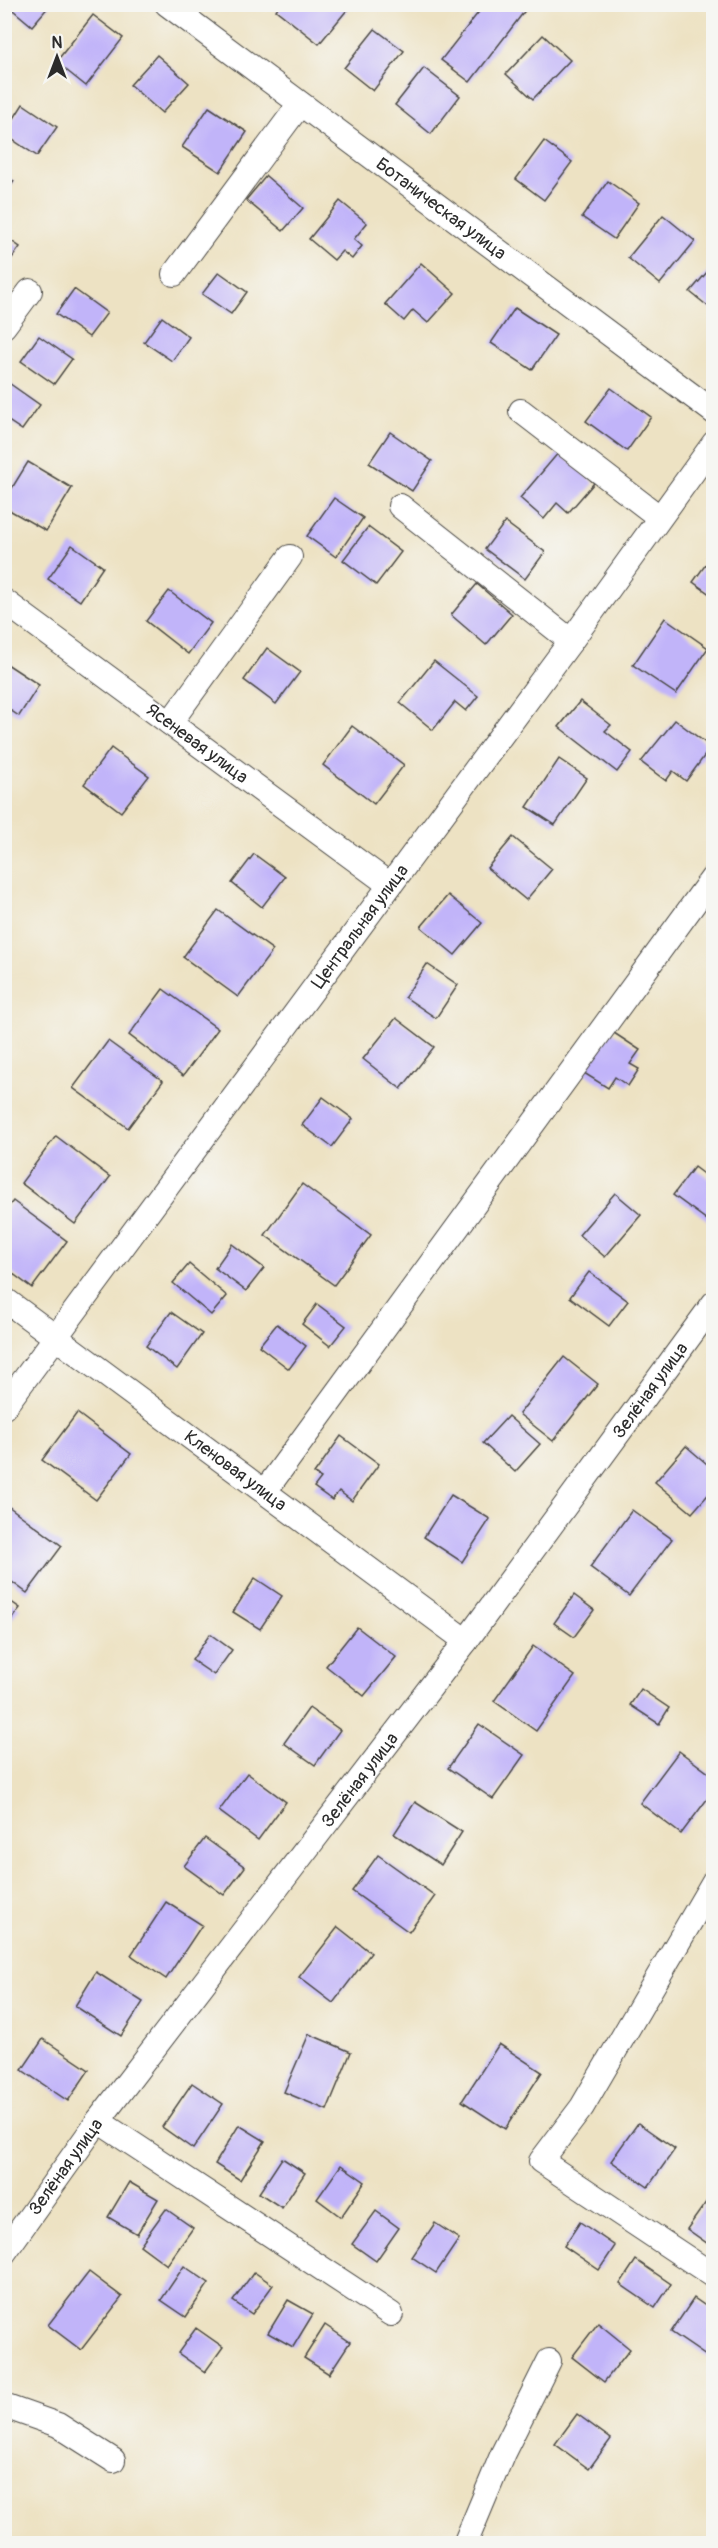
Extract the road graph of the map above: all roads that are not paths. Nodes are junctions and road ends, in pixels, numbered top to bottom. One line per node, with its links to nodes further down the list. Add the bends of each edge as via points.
1 (167, 4): 2 (street, Ботаническая улица)
2 (300, 104): 3 (street); 7 (street, Ботаническая улица)
3 (174, 274)
4 (30, 291): 5 (street)
5 (4, 326)
6 (521, 411): 10 (street)
7 (714, 412)
8 (714, 443): 10 (street, Центральная улица)
9 (400, 506): 13 (street)
10 (659, 517): 13 (street, Центральная улица)
11 (290, 556): 14 (street)
12 (4, 601): 14 (street, Ясеневая улица)
13 (571, 641): 16 (street, Центральная улица)
14 (170, 723): 16 (street, Ясеневая улица)
15 (714, 876): 21 (street)
16 (390, 885): 19 (street, Центральная улица)
17 (4, 1299): 19 (street, Кленовая улица)
18 (714, 1303): 22 (street, Зелёная улица)
19 (57, 1336): 20 (street, Центральная улица); 21 (street, Кленовая улица)
20 (4, 1407)
21 (265, 1491): 22 (street, Кленовая улица)
22 (466, 1641): 24 (street, Зелёная улица)
23 (714, 1881): 26 (street, via 582,2107 541,2161)
24 (98, 2121): 25 (street, Зелёная улица); 27 (street)
25 (4, 2253)
26 (714, 2276)
27 (391, 2314)
28 (549, 2361): 31 (street, via 503,2453)
29 (4, 2406): 30 (street, via 58,2425)
30 (113, 2460)
31 (465, 2544)

